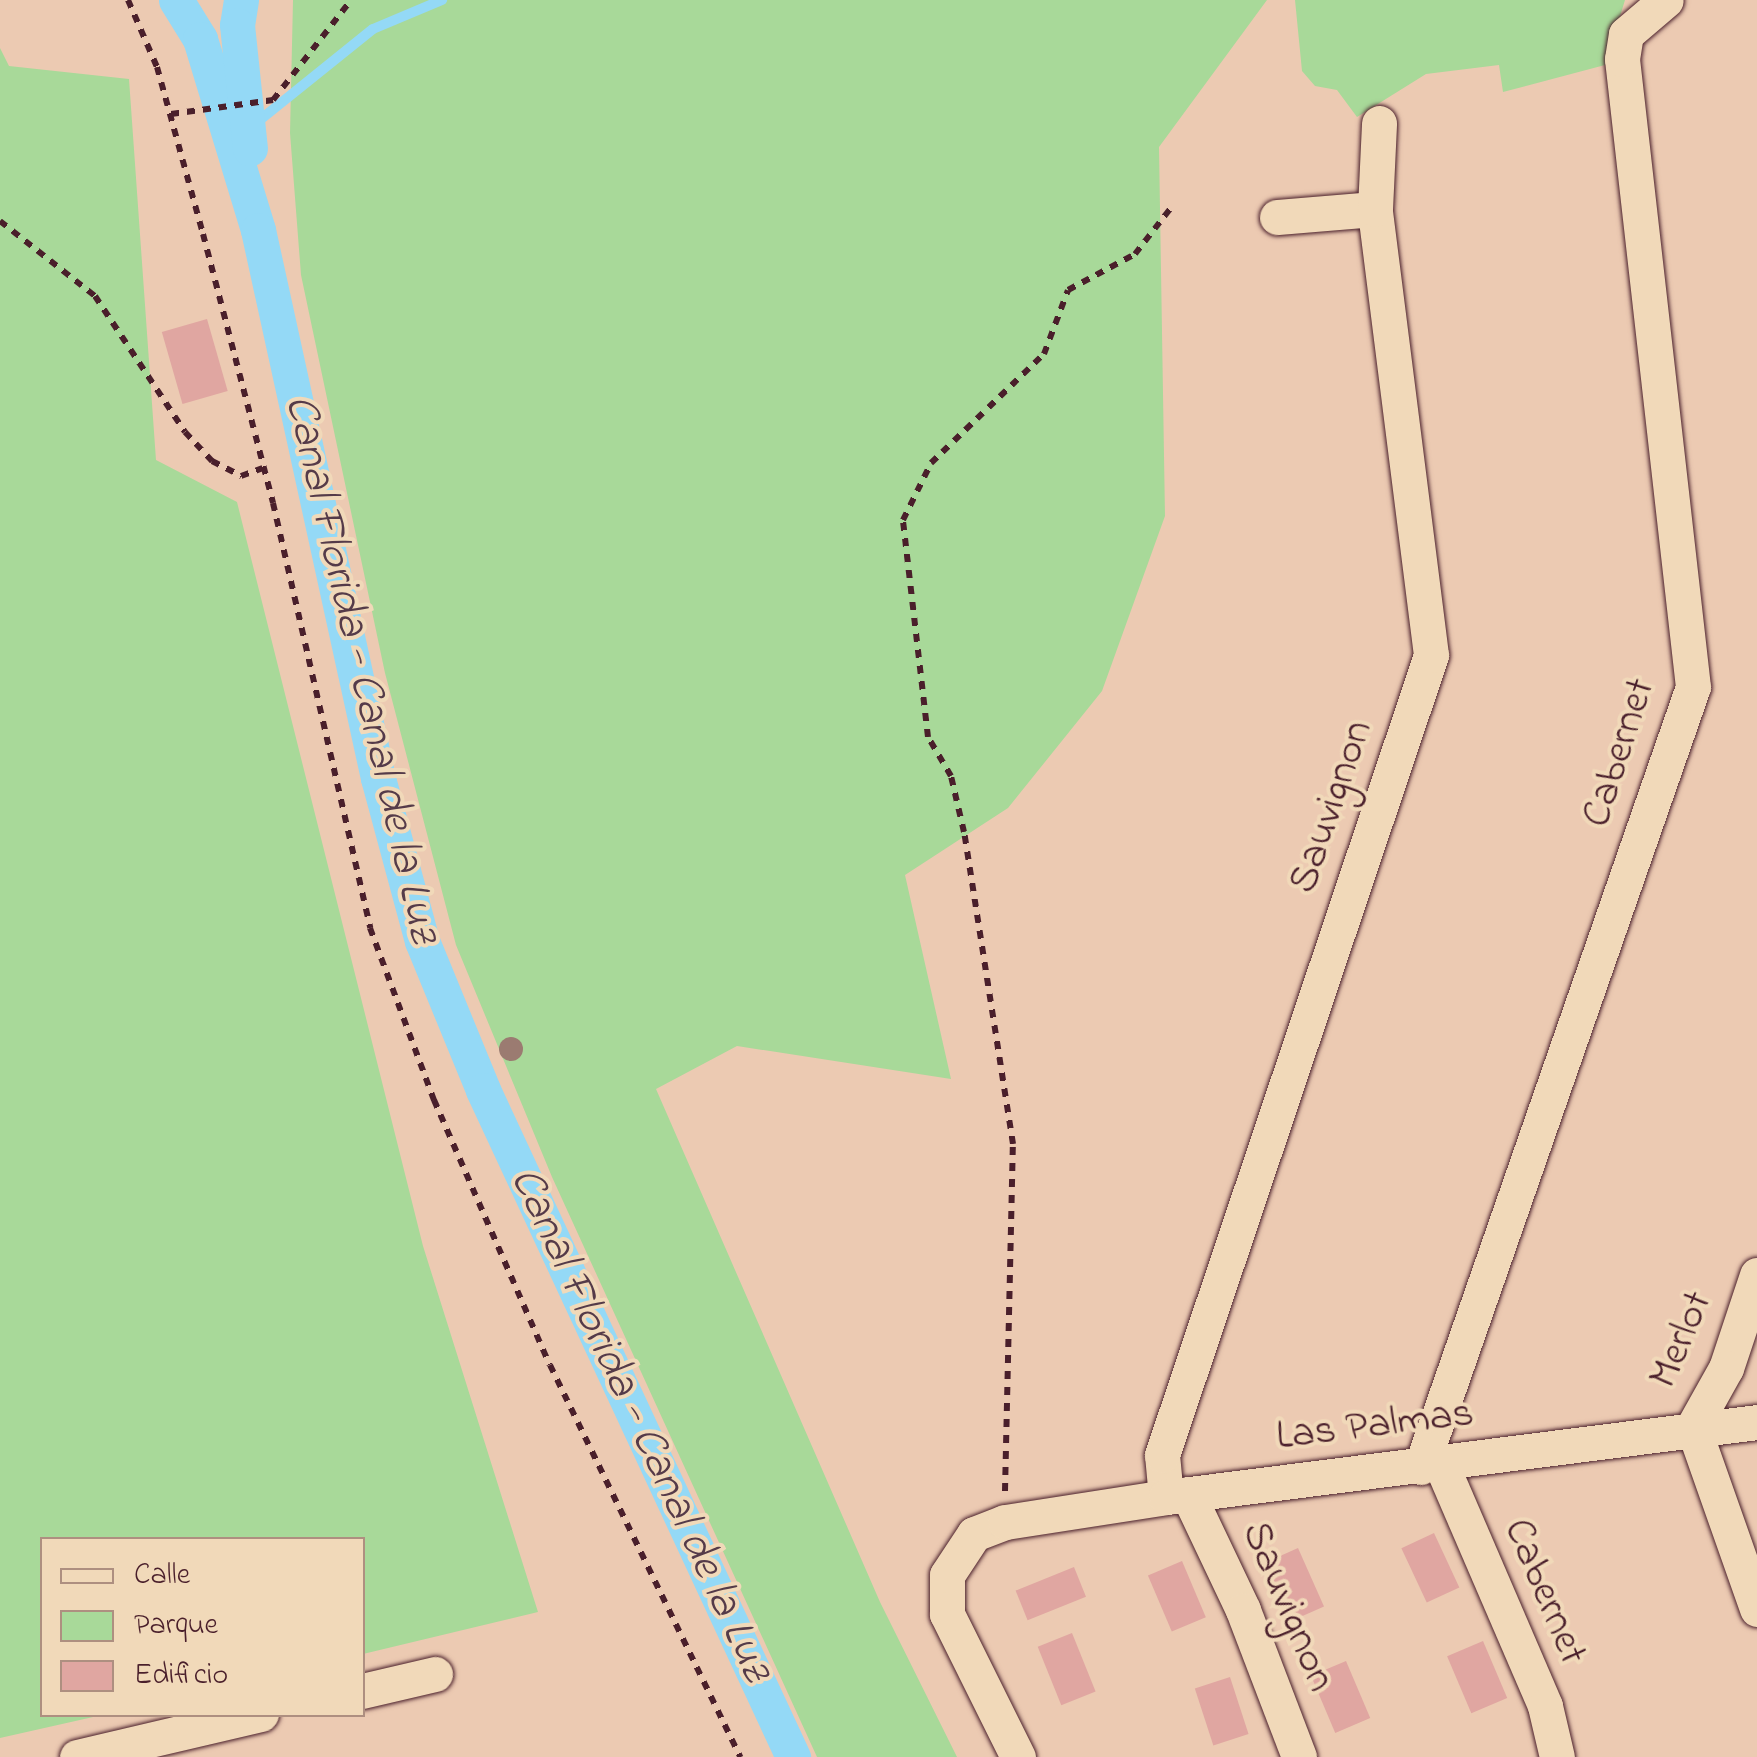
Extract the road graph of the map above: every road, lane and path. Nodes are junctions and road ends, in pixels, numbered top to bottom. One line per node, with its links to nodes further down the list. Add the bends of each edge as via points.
1 (128, 0): 4 (path)
2 (350, 0): 4 (path, via 273,100)
3 (1666, 0): 14 (street, Cabernet, via 1626,34 1622,60 1694,686)
4 (171, 114): 10 (path)
5 (1379, 123): 7 (street, Sauvignon)
6 (1170, 209): 16 (path, via 1135,254 1068,290 1044,354 931,463 903,520 928,737 951,776 964,832 1013,1144)
7 (1375, 209): 8 (street); 15 (street, Sauvignon, via 1431,654 1162,1455)
8 (1277, 217)
9 (0, 221): 10 (path, via 95,296 185,432 212,461 241,476)
10 (263, 468): 22 (path, via 370,928 434,1100 550,1366)
11 (1757, 1275): 13 (street, Merlot, via 1726,1368)
12 (1757, 1422): 13 (street, Las Palmas)
13 (1694, 1427): 14 (street, Las Palmas); 17 (street, Merlot)
14 (1431, 1466): 15 (street, Las Palmas); 25 (street, Cabernet, via 1545,1706)
15 (1177, 1496): 16 (street, Las Palmas); 24 (street, Sauvignon, via 1249,1626)
16 (1004, 1522): 23 (street, via 974,1534 958,1551 946,1614)
17 (1757, 1609)
18 (435, 1674): 19 (street)
19 (365, 1690)
20 (247, 1717): 21 (street)
21 (76, 1757)
22 (740, 1757)
23 (1018, 1757)
24 (1299, 1757)
25 (1557, 1757)

